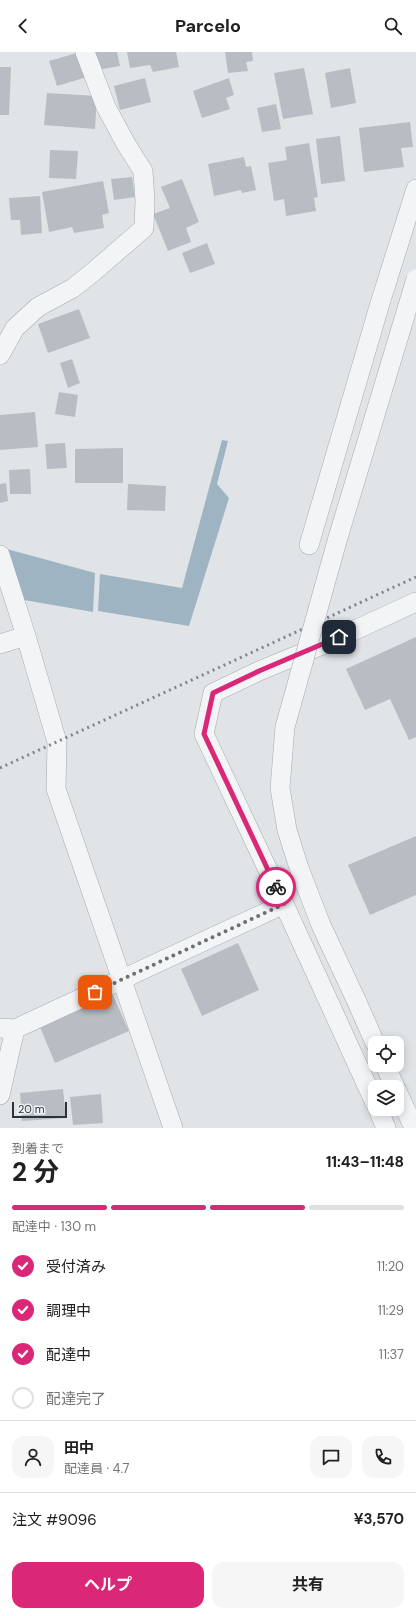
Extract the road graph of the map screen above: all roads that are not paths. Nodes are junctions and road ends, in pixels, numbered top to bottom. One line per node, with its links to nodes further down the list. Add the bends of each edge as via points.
1 (85, 52): 4 (street, via 106,107 143,171 144,228 73,288)
2 (416, 189): 6 (street)
3 (416, 279): 14 (street, bridge, via 337,541 285,727 280,788 287,830 299,868 321,925)
4 (7, 326): 5 (street)
5 (0, 354)
6 (310, 545)
7 (0, 555): 9 (street)
8 (416, 602): 11 (street, via 213,693 204,734)
9 (26, 636): 10 (street); 12 (street, via 57,742 56,789)
10 (0, 644)
11 (284, 904): 12 (street); 15 (street)
12 (122, 980): 13 (street); 19 (street)
13 (8, 1029): 16 (street)
14 (372, 1036)
15 (368, 1088)
16 (0, 1094)
17 (404, 1106): 21 (street)
18 (381, 1116): 20 (street)
19 (173, 1128)
20 (386, 1128)
21 (414, 1128)

